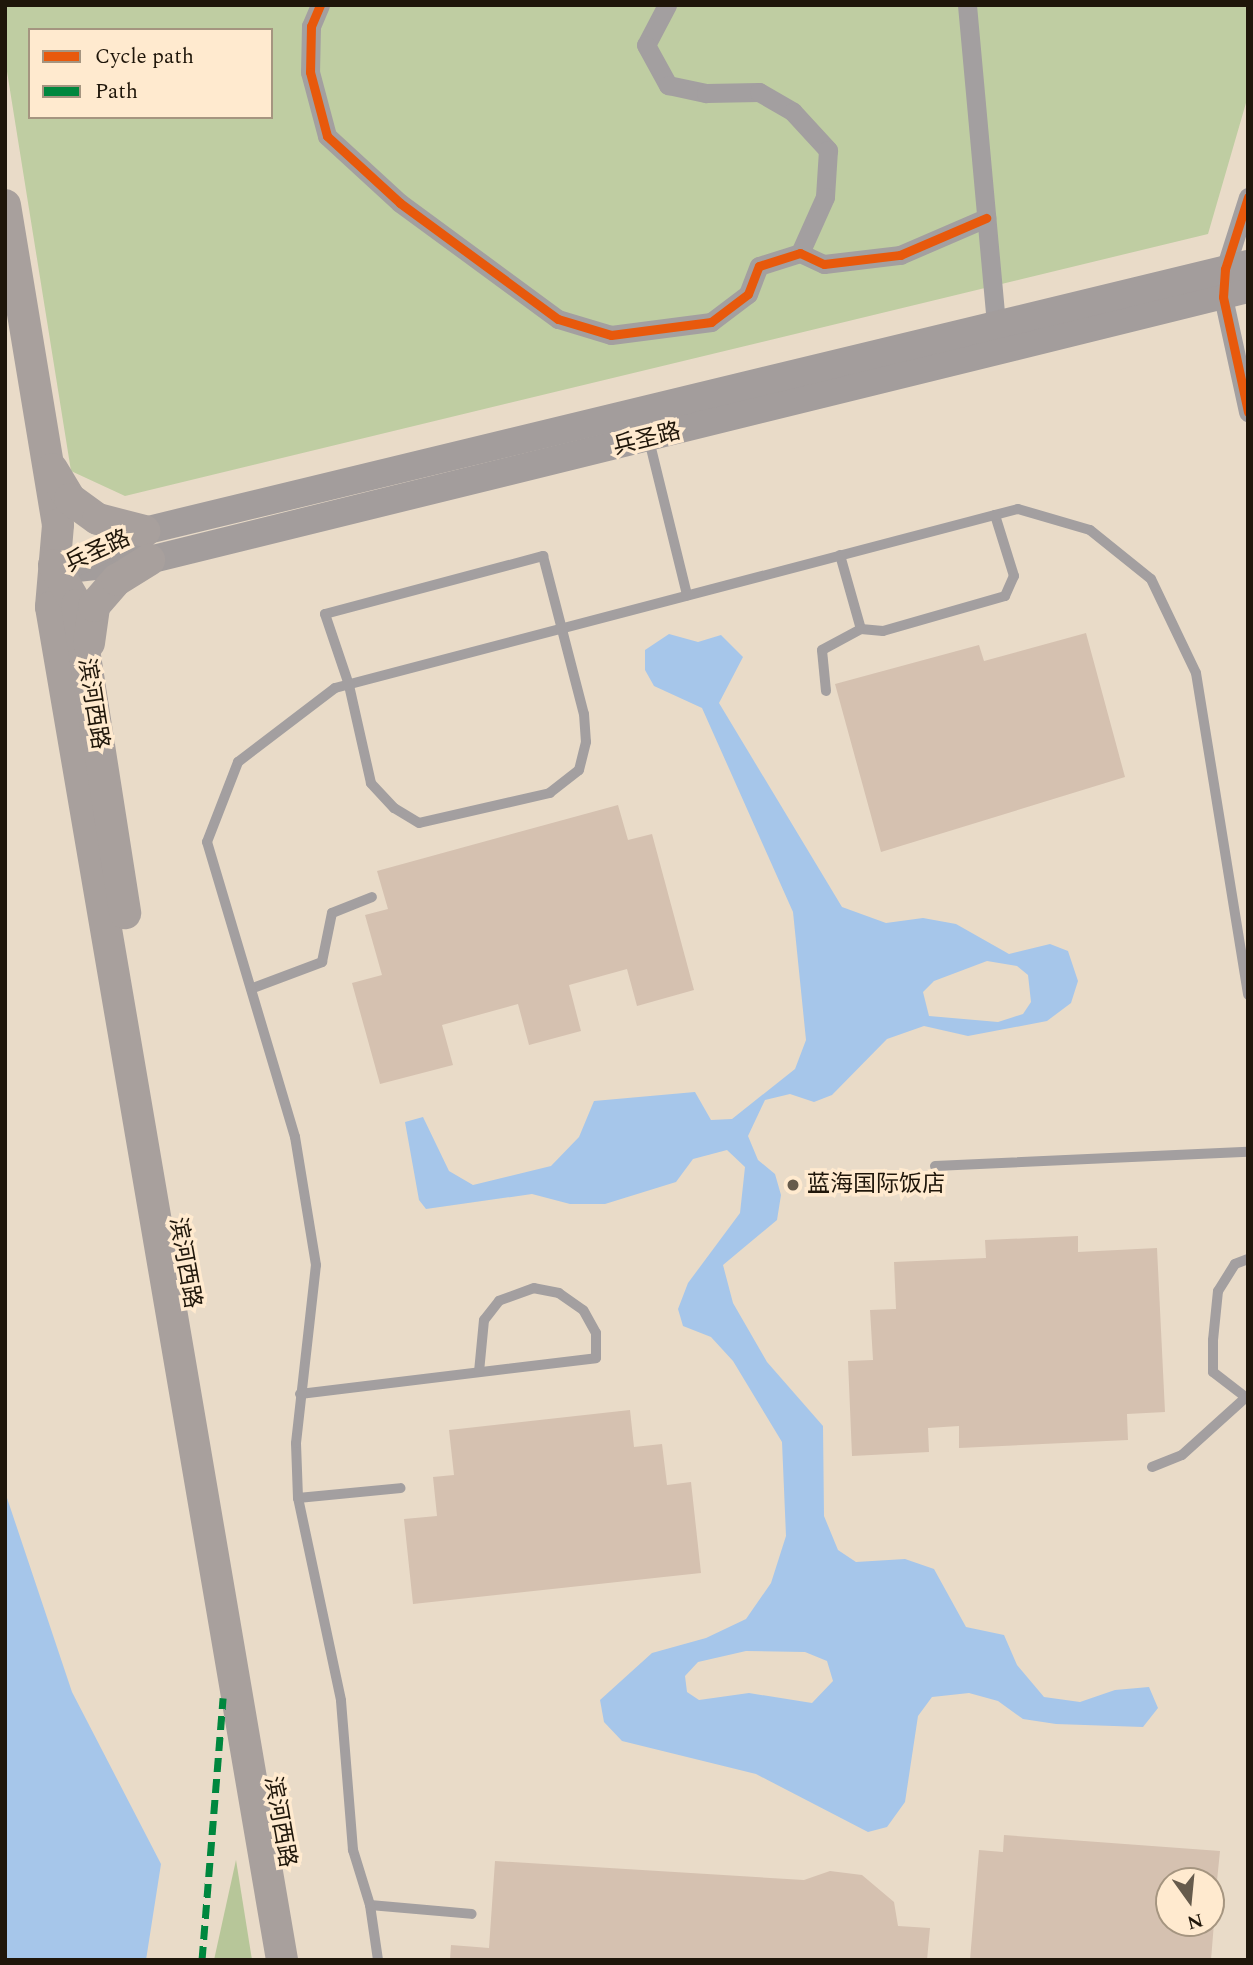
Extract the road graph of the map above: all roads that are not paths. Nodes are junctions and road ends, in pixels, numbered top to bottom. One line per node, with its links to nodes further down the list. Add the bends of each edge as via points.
1 (320, 5): 7 (street, via 311,26 310,72 327,136 400,203 558,319 611,335 711,322 748,294 759,266)
2 (667, 5): 7 (street, via 646,44 668,85 706,93 759,92 793,112 828,150 825,197)
3 (967, 5): 6 (street)
4 (1248, 197): 8 (street)
5 (5, 205): 14 (main road, 滨河西路)
6 (986, 218): 7 (street, via 900,255 861,263 824,264); 11 (street)
7 (800, 253)
8 (1236, 267): 9 (street); 11 (main road, 兵圣路)
9 (1235, 293): 12 (street); 13 (main road, 兵圣路)
10 (5, 320): 18 (main road, 滨河西路, via 41,533)
11 (996, 326): 16 (main road, 兵圣路)
12 (1248, 412)
13 (649, 440): 16 (main road, 兵圣路); 19 (lane)
14 (47, 462): 16 (main road, via 70,499); 18 (main road, 滨河西路, via 58,525)
15 (995, 515): 17 (lane); 21 (lane, via 1014,576 1005,596 883,631); 27 (lane, via 1018,509 1090,530 1152,579 1196,673)
16 (147, 545): 18 (main road, 兵圣路); 22 (main road, via 94,606)
17 (840, 555): 19 (lane); 21 (lane)
18 (57, 571): 22 (main road, 滨河西路, via 77,605); 39 (main road, 滨河西路, via 51,607)
19 (687, 595): 20 (lane)
20 (564, 627): 23 (lane); 23 (lane, via 543,556 326,614); 23 (lane, via 584,714 586,742 579,770 550,793 484,811 419,823 394,808 371,783)
21 (861, 629): 24 (lane, via 822,650)
22 (86, 665): 40 (main road, 滨河西路)
23 (349, 685): 26 (lane, via 335,688 238,762 208,842)
24 (826, 691)
25 (372, 897): 26 (lane, via 332,913 321,962)
26 (253, 988): 32 (lane, via 295,1137 316,1265)
27 (1248, 995)
28 (1248, 1152): 29 (lane)
29 (934, 1166)
30 (1248, 1259): 33 (lane, via 1235,1264 1218,1290 1213,1340 1213,1372)
31 (480, 1372): 31 (lane, via 596,1358 596,1333 583,1310 559,1293 534,1288 499,1301 484,1320); 32 (lane)
32 (300, 1394): 36 (lane)
33 (1246, 1399): 34 (lane, via 1182,1455)
34 (1152, 1468)
35 (401, 1489): 36 (lane)
36 (298, 1498): 37 (lane, via 341,1700 353,1850)
37 (370, 1905): 38 (lane); 41 (lane)
38 (472, 1914)
39 (282, 1960)
40 (302, 1960)
41 (378, 1960)

